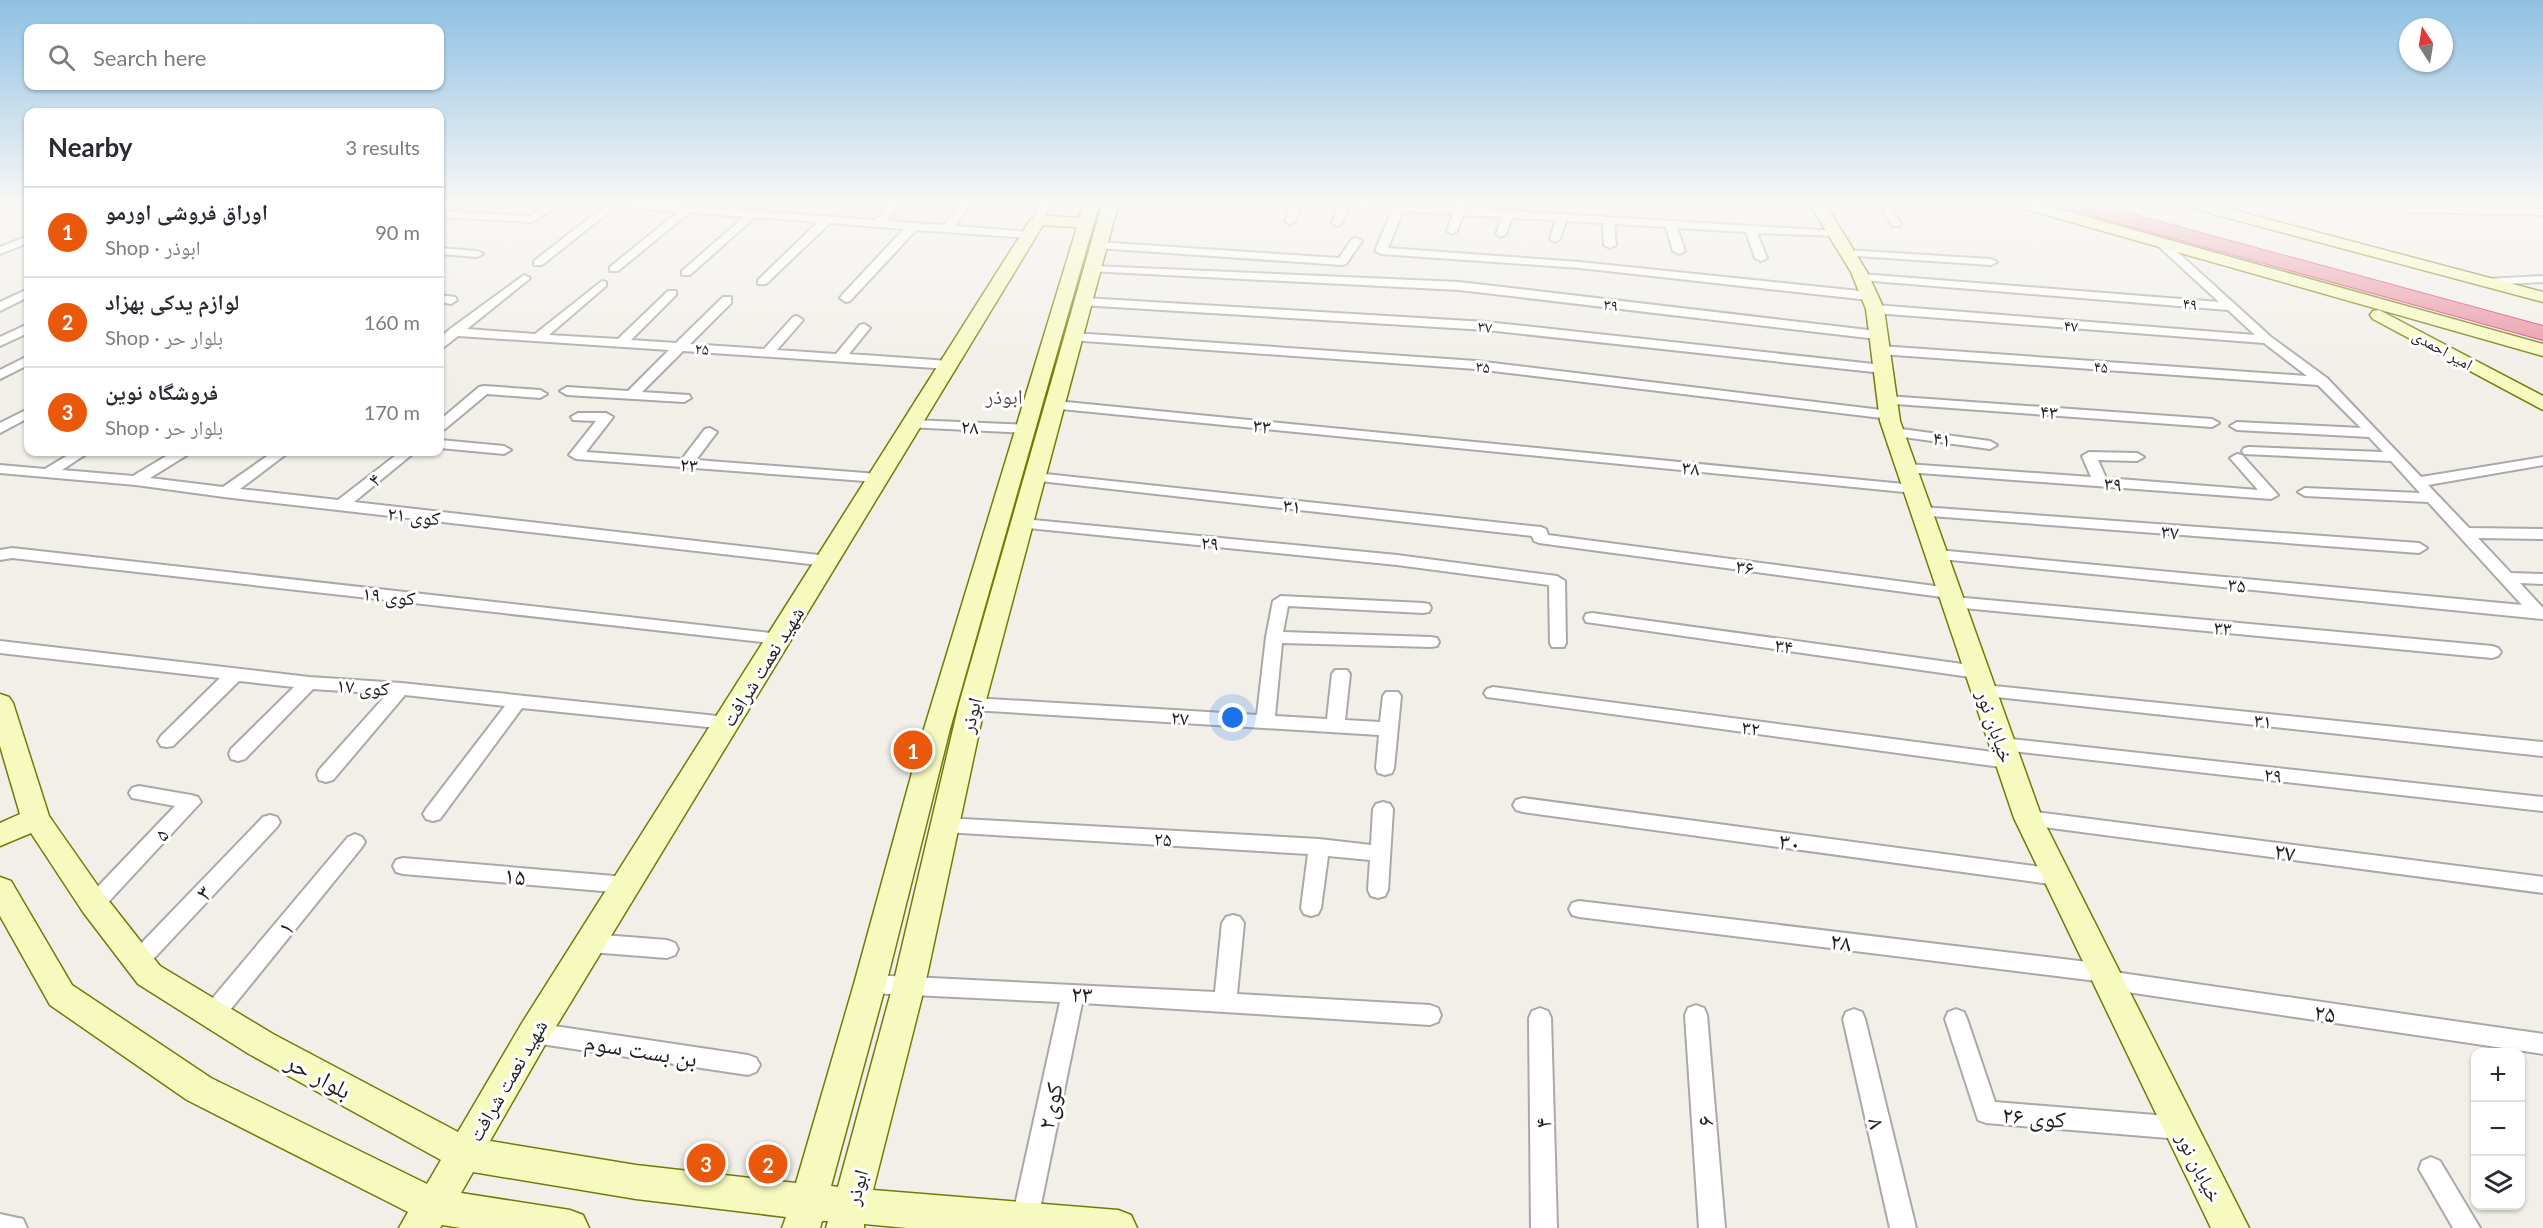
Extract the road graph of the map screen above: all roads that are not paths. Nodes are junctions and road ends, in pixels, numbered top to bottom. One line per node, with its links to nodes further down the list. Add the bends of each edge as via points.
1 (622, 262): 16 (street)
2 (698, 262): 17 (street)
3 (783, 262): 20 (street)
4 (879, 262): 27 (street)
5 (1011, 262): 50 (main road, شهید نعمت شرافت)
6 (1083, 262): 67 (main road, ابوذر)
7 (1089, 262): 29 (main road, ابوذر)
8 (1289, 262): 34 (street, ۳۹, via 1459,286)
9 (1542, 262): 34 (street, via 1580,265)
10 (1848, 262): 34 (main road, خیابان نور)
11 (2183, 262): 30 (street)
12 (2232, 262): 25 (main road)
13 (2282, 262): 38 (highway)
14 (2357, 262): 32 (highway)
15 (2413, 262): 21 (main road)
16 (614, 269)
17 (686, 273)
18 (524, 278): 37 (street)
19 (2543, 279): 21 (street)
20 (762, 282)
21 (2487, 282): 26 (main road)
22 (602, 284): 39 (street)
23 (672, 293): 44 (street)
24 (24, 295): 31 (street)
25 (2343, 295): 46 (main road); 57 (main road, امیر احمدی)
26 (2543, 297)
27 (846, 298)
28 (727, 300): 45 (street)
29 (1085, 302): 34 (street, ۳۷, via 1486,326); 40 (main road, ابوذر)
30 (2231, 306): 34 (street, ۴۹); 41 (street)
31 (0, 307)
32 (2543, 312)
33 (797, 320): 47 (street)
34 (1874, 322): 41 (street, ۴۷); 52 (street, ۴۵); 60 (main road, خیابان نور)
35 (864, 328): 48 (street)
36 (24, 330): 43 (street)
37 (454, 332): 39 (street, ۲۵); 42 (street)
38 (2543, 333)
39 (538, 337): 44 (street, ۲۵)
40 (1074, 337): 58 (main road, ابوذر); 60 (street, ۳۵, via 1476,365)
41 (2267, 340): 52 (street)
42 (444, 341)
43 (0, 342)
44 (622, 342): 45 (street, ۲۵)
45 (681, 346): 47 (street, ۲۵); 55 (street)
46 (2543, 350)
47 (768, 352): 48 (street, ۲۵)
48 (840, 357): 50 (street, ۲۵)
49 (24, 362): 51 (street)
50 (949, 365): 64 (main road, شهید نعمت شرافت)
51 (0, 375)
52 (2322, 381): 69 (street)
53 (567, 391): 55 (street)
54 (540, 394): 62 (street, via 484,390)
55 (632, 394): 56 (street)
56 (684, 398)
57 (2543, 404)
58 (1056, 405): 72 (street, ۳۳); 84 (main road, ابوذر)
59 (24, 415): 66 (street)
60 (1890, 415): 63 (street, ۴۳); 71 (street, ۴۱); 89 (main road, خیابان نور)
61 (578, 417): 81 (street, ۲۳, via 606,417 576,455)
62 (444, 423)
63 (2212, 423)
64 (912, 424): 67 (street, ۲۸); 85 (main road, شهید نعمت شرافت)
65 (2237, 426): 69 (street)
66 (0, 429)
67 (1027, 429): 127 (main road, ابوذر)
68 (710, 432): 81 (street)
69 (2373, 433): 79 (street)
70 (444, 444): 73 (street)
71 (1990, 445)
72 (1468, 446): 89 (street, ۳۸)
73 (504, 450)
74 (75, 456): 83 (street)
75 (176, 456): 86 (street)
76 (276, 456): 91 (street)
77 (403, 456): 93 (street, ۴)
78 (2137, 457): 87 (street, via 2089,456)
79 (2395, 457): 87 (street, ۳۹, via 2243,454 2271,495); 88 (street)
80 (2543, 462): 88 (street)
81 (685, 464): 85 (street, ۲۳)
82 (0, 469): 83 (street, کوی ۲۱)
83 (46, 474): 86 (street, کوی ۲۱)
84 (1036, 477): 94 (main road, ابوذر); 97 (street, ۳۱, via 1541,532)
85 (878, 478): 101 (main road, شهید نعمت شرافت)
86 (136, 482): 91 (street, کوی ۲۱)
87 (2100, 482): 89 (street, ۳۹)
88 (2418, 482): 92 (street)
89 (1914, 489): 98 (street, ۳۷); 100 (main road, خیابان نور)
90 (2304, 492): 92 (street)
91 (224, 493): 93 (street, کوی ۲۱)
92 (2433, 498): 95 (street)
93 (339, 506): 101 (street, کوی ۲۱)
94 (1023, 524): 111 (street, ۲۹, via 1397,560 1557,581); 123 (main road, ابوذر)
95 (2465, 533): 96 (street); 102 (street)
96 (2543, 534)
97 (1539, 538): 104 (street, ۳۶)
98 (2419, 548)
99 (0, 555): 109 (street, کوی ۱۹)
100 (1937, 555): 104 (main road, خیابان نور); 106 (street, ۳۵)
101 (827, 561): 109 (main road, شهید نعمت شرافت)
102 (2506, 578): 103 (street); 106 (street)
103 (2543, 579)
104 (1951, 597): 113 (street, ۳۳); 116 (main road, خیابان نور)
105 (1423, 608): 108 (street, via 1281,601)
106 (2540, 615)
107 (1592, 618): 116 (street, ۳۴)
108 (1274, 638): 110 (street); 124 (street)
109 (779, 639): 125 (main road, شهید نعمت شرافت)
110 (1431, 642)
111 (1558, 643)
112 (0, 647): 114 (street, کوی ۱۷)
113 (2492, 652)
114 (235, 674): 117 (street, کوی ۱۷); 130 (street)
115 (1341, 674): 126 (street)
116 (1981, 681): 131 (street, ۳۱); 132 (main road, خیابان نور)
117 (309, 682): 118 (street, کوی ۱۷); 133 (street)
118 (401, 689): 121 (street, کوی ۱۷); 135 (street)
119 (1493, 693): 132 (street, ۳۲)
120 (1392, 696): 128 (street)
121 (518, 702): 125 (street, کوی ۱۷); 140 (street)
122 (0, 703): 142 (main road, بلوار حر)
123 (972, 704): 124 (street, ۲۷); 129 (main road, ابوذر)
124 (1264, 722): 126 (street, ۲۷)
125 (727, 723): 151 (main road, شهید نعمت شرافت)
126 (1335, 724): 128 (street, ۲۷)
127 (937, 729): 129 (main road); 163 (main road, ابوذر)
128 (1389, 729): 134 (street)
129 (966, 730): 144 (main road, ابوذر)
130 (167, 741)
131 (2543, 749)
132 (2005, 752): 137 (street, ۲۹); 141 (main road, خیابان نور)
133 (238, 754)
134 (1385, 768)
135 (326, 775)
136 (139, 793): 155 (street, ۵, via 191,802)
137 (2543, 804)
138 (1523, 805): 150 (street, ۳۰)
139 (1383, 809): 148 (street)
140 (433, 813)
141 (2028, 818): 150 (main road, خیابان نور); 152 (street, ۲۷)
142 (36, 819): 145 (main road); 155 (main road, بلوار حر)
143 (270, 822): 161 (street, ۳)
144 (945, 825): 147 (street, ۲۵); 164 (main road, ابوذر)
145 (0, 835)
146 (356, 842): 167 (street, ۱)
147 (1319, 847): 148 (street, ۲۵); 156 (street)
148 (1380, 854): 153 (street)
149 (403, 866): 151 (street, ۱۵)
150 (2057, 877): 162 (main road, خیابان نور)
151 (626, 885): 159 (main road, شهید نعمت شرافت)
152 (2543, 885)
153 (1378, 890)
154 (2, 893): 181 (main road, via 62,995 200,1089)
155 (94, 904): 161 (main road, بلوار حر)
156 (1311, 908)
157 (1579, 909): 162 (street, ۲۸)
158 (1233, 923): 166 (street)
159 (590, 943): 160 (street); 173 (main road, شهید نعمت شرافت)
160 (667, 950)
161 (137, 962): 167 (main road, بلوار حر, via 149,975)
162 (2105, 977): 174 (street, ۲۵); 176 (main road, خیابان نور)
163 (870, 984): 164 (street, ۲۳); 179 (main road, ابوذر)
164 (909, 985): 165 (street, ۲۳); 180 (main road, ابوذر)
165 (1073, 993): 166 (street, ۲۳); 182 (street, کوی۲)
166 (1226, 1002): 168 (street, ۲۳)
167 (214, 1012): 177 (main road, بلوار حر, via 261,1044)
168 (1430, 1015)
169 (1696, 1015): 188 (street, ۶)
170 (1540, 1018): 187 (street, ۴)
171 (1854, 1019): 189 (street, ۸)
172 (1956, 1019): 176 (street, کوی ۲۶, via 1986,1112)
173 (534, 1033): 175 (street, بن بست سوم); 177 (main road, شهید نعمت شرافت)
174 (2543, 1044)
175 (748, 1065)
176 (2180, 1128): 190 (main road, خیابان نور)
177 (465, 1154): 179 (main road, بلوار حر); 181 (main road, شهید نعمت شرافت)
178 (2431, 1169): 191 (street)
179 (805, 1215): 180 (main road, بلوار حر)
180 (848, 1216): 182 (main road, بلوار حر)
181 (426, 1217): 185 (main road)
182 (1025, 1220): 186 (main road, بلوار حر)
183 (0, 1226): 184 (street)
184 (14, 1228)
185 (570, 1228)
186 (1118, 1228)
187 (1544, 1228)
188 (1712, 1228)
189 (1903, 1228)
190 (2230, 1228)
191 (2467, 1228)

